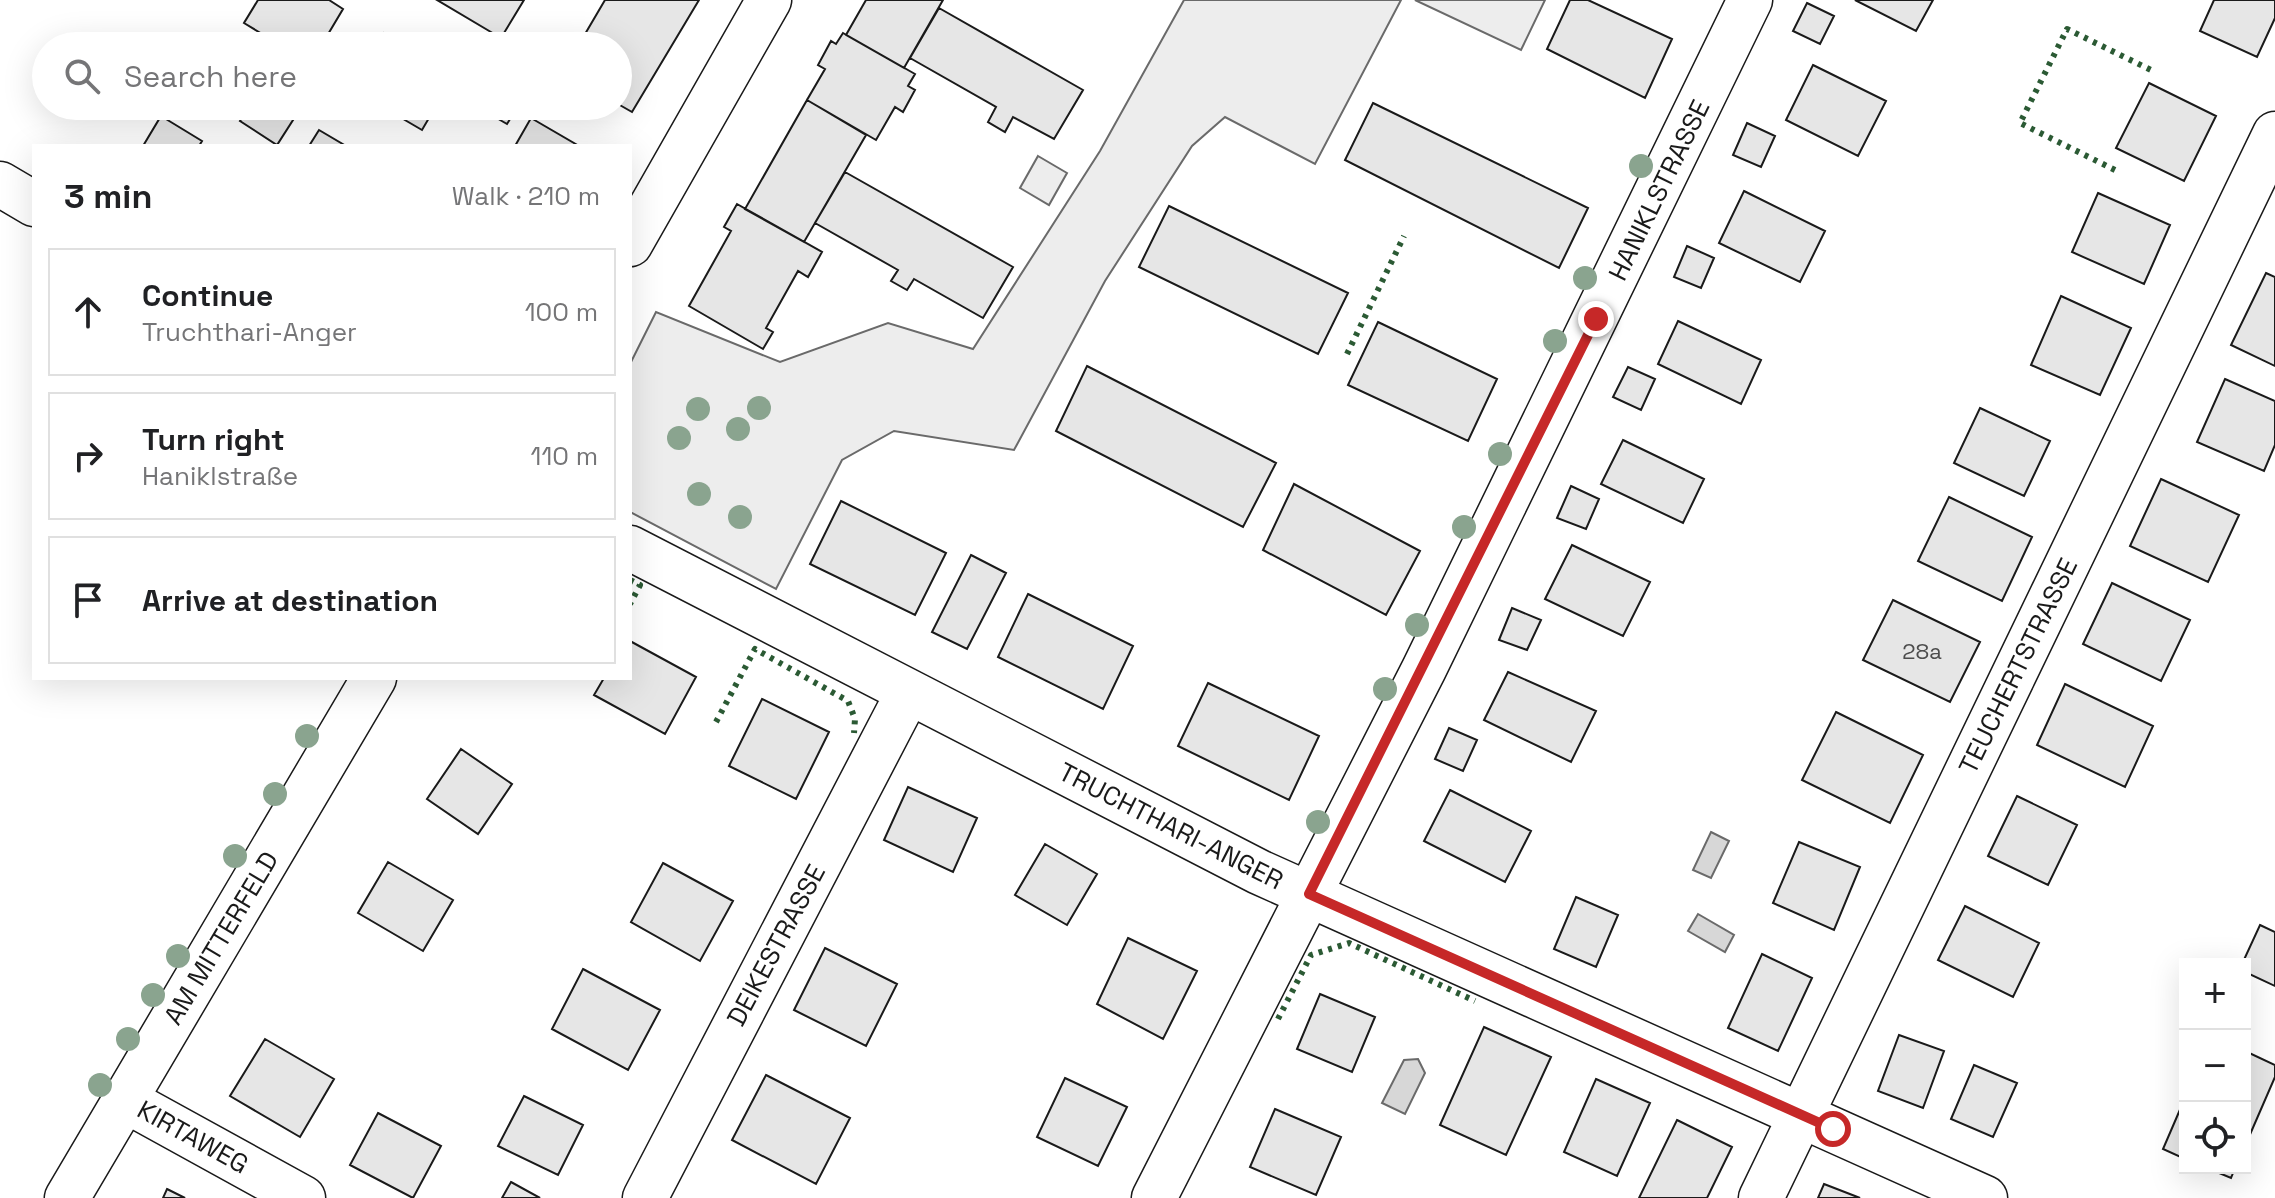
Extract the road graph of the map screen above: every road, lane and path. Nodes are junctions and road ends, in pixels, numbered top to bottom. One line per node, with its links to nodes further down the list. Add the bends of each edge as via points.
1 (769, 0): 6 (street)
2 (1750, 0): 10 (street, HANIKLSTRASSE)
3 (2275, 134): 12 (street, TEUCHERTSTRASSE)
4 (0, 184): 5 (street)
5 (32, 203)
6 (632, 240)
7 (632, 549): 9 (street, TRUCHTHARI-ANGER)
8 (373, 680): 11 (street, AM MITTERFELD)
9 (908, 693): 10 (street, TRUCHTHARI-ANGER); 15 (street, DEIKESTRASSE)
10 (1309, 894): 12 (street, TRUCHTHARI-ANGER); 16 (street, HANIKLSTRASSE)
11 (125, 1100): 13 (street, AM MITTERFELD); 14 (street, KIRTAWEG)
12 (1802, 1115): 17 (street, TEUCHERTSTRASSE); 18 (street, TRUCHTHARI-ANGER)
13 (67, 1198)
14 (303, 1198)
15 (645, 1198)
16 (1154, 1198)
17 (1761, 1198)
18 (1985, 1198)

